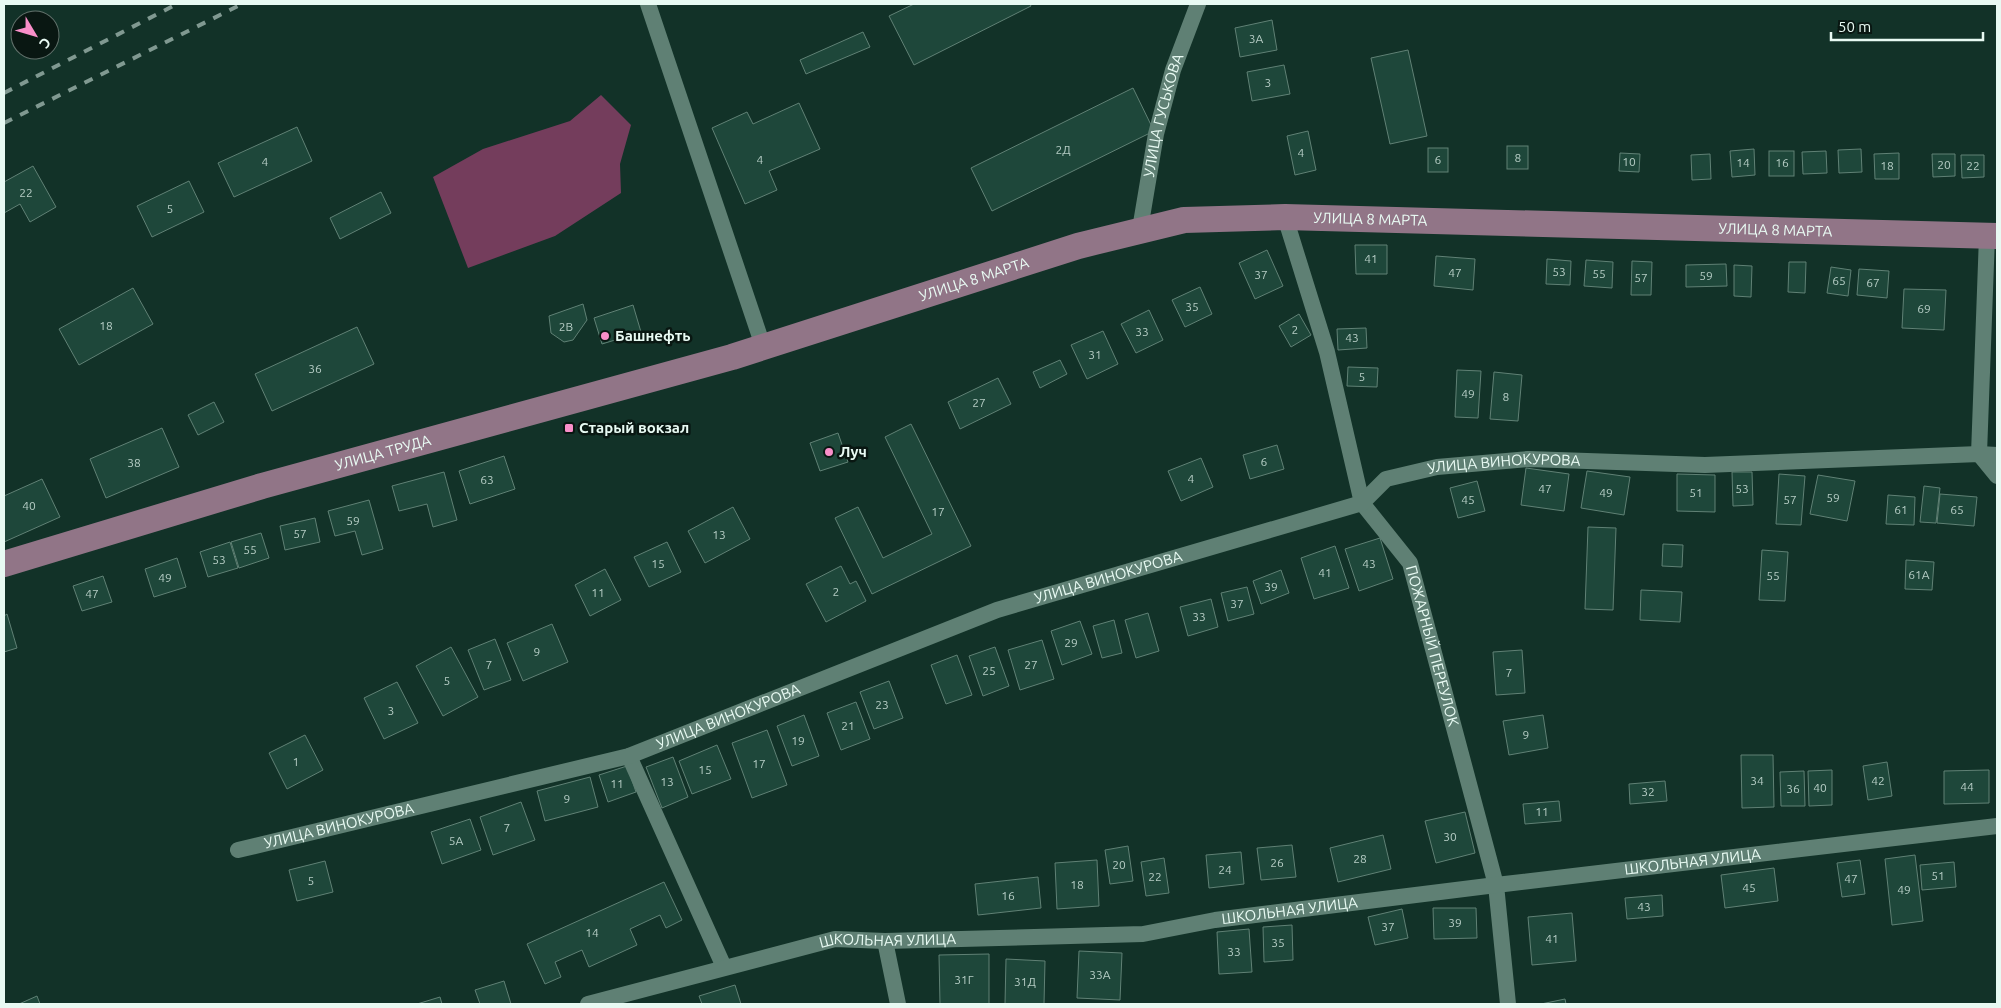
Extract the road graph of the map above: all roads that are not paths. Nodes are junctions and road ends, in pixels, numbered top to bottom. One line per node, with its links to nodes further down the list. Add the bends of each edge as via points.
1 (648, 4): 6 (street)
2 (1198, 4): 4 (street, УЛИЦА ГУСЬКОВА, via 1173,70 1156,134)
3 (1285, 217): 4 (main road, УЛИЦА 8 МАРТА, via 1184,220); 5 (main road, УЛИЦА 8 МАРТА); 10 (street, ПОЖАРНЫЙ ПЕРЕУЛОК, via 1327,352)
4 (1140, 229): 6 (main road, УЛИЦА 8 МАРТА)
5 (1992, 236): 7 (street)
6 (763, 346): 11 (main road, УЛИЦА ТРУДА, via 262,486)
7 (1979, 454): 8 (street, УЛИЦА ВИНОКУРОВА); 9 (street); 10 (street, УЛИЦА ВИНОКУРОВА, via 1705,465 1528,459 1437,466 1386,479)
8 (1997, 455)
9 (1997, 476)
10 (1362, 503): 12 (street, УЛИЦА ВИНОКУРОВА, via 997,610); 15 (street, ПОЖАРНЫЙ ПЕРЕУЛОК, via 1410,563)
11 (4, 564)
12 (629, 756): 14 (street, УЛИЦА ВИНОКУРОВА); 17 (street)
13 (1997, 826): 15 (street, ШКОЛЬНАЯ УЛИЦА)
14 (238, 850)
15 (1496, 884): 16 (street, ШКОЛЬНАЯ УЛИЦА, via 1215,920 1143,934); 20 (street, ПОЖАРНЫЙ ПЕРЕУЛОК)
16 (885, 941): 17 (street, ШКОЛЬНАЯ УЛИЦА, via 835,939); 19 (street)
17 (724, 967): 18 (street, ШКОЛЬНАЯ УЛИЦА)
18 (588, 1004)
19 (898, 1004)
20 (1508, 1004)

